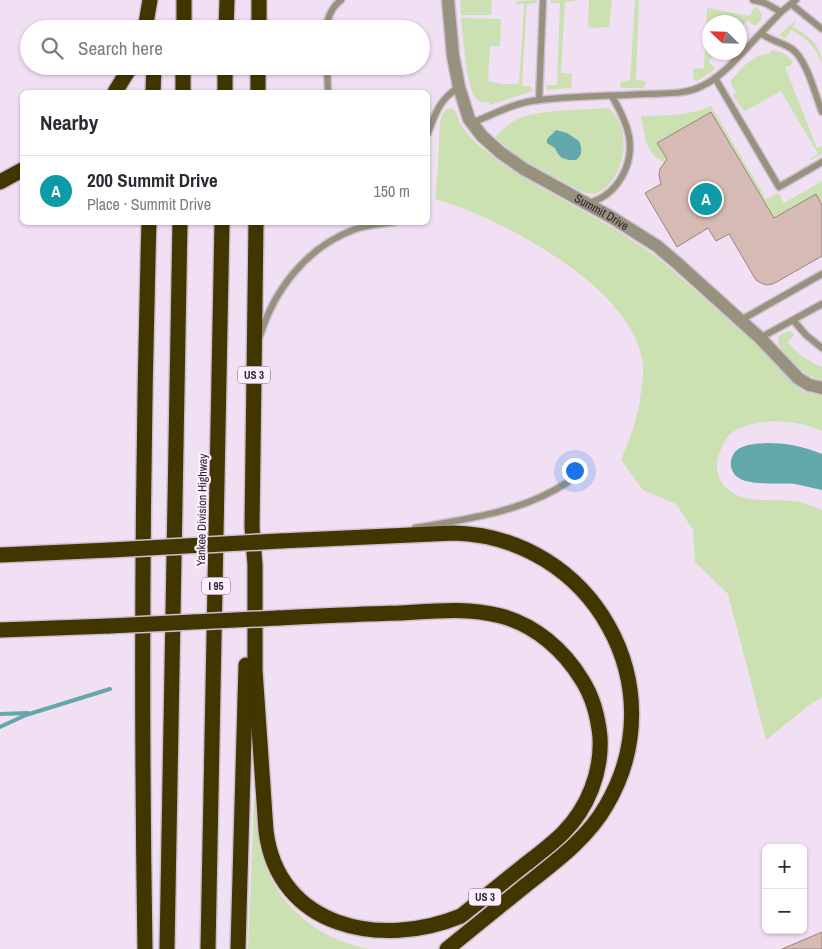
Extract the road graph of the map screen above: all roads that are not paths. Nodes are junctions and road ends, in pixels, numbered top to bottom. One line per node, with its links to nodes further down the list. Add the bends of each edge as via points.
1 (152, 0): 11 (highway); 12 (highway)
2 (184, 0): 13 (highway)
3 (227, 0): 14 (highway)
4 (259, 0): 15 (highway)
5 (340, 0): 16 (lane)
6 (448, 0): 26 (street, Summit Drive)
7 (544, 0): 34 (lane)
8 (753, 0): 10 (lane)
9 (793, 2): 10 (lane); 17 (lane)
10 (781, 12): 18 (lane)
11 (147, 20)
12 (153, 20)
13 (184, 20)
14 (226, 20)
15 (259, 20)
16 (328, 20)
17 (822, 29)
18 (761, 33): 25 (lane); 35 (lane, via 800,57)
19 (125, 75): 27 (highway)
20 (154, 75): 28 (highway)
21 (183, 75): 29 (highway)
22 (225, 75): 30 (highway)
23 (258, 75): 31 (highway)
24 (327, 75): 32 (lane)
25 (715, 78): 33 (lane, via 685,92); 38 (lane, via 779,187)
26 (459, 87): 36 (street, Summit Drive); 37 (lane, via 441,102)
27 (116, 90)
28 (153, 90)
29 (183, 90)
30 (225, 90)
31 (258, 90)
32 (328, 90)
33 (612, 96): 34 (lane); 41 (lane, via 628,130 628,157 612,190 602,198)
34 (539, 100): 36 (lane, via 515,105)
35 (822, 112)
36 (472, 124): 41 (street, Summit Drive, via 511,160)
37 (430, 128)
38 (822, 162)
39 (20, 171): 40 (highway)
40 (0, 182)
41 (586, 203): 49 (street, Summit Drive, via 657,246)
42 (150, 225): 60 (highway, via 142,673)
43 (180, 225): 61 (highway)
44 (222, 225): 62 (highway, Yankee Division Highway / I 95)
45 (256, 225): 53 (highway, US 3)
46 (378, 225): 53 (lane, via 343,235 298,267 270,309)
47 (822, 274): 49 (lane)
48 (822, 304): 50 (lane)
49 (741, 320): 51 (street, Summit Drive)
50 (793, 320): 51 (lane); 52 (lane)
51 (760, 338): 54 (street, Summit Drive, via 802,381)
52 (822, 348)
53 (254, 365): 56 (highway, US 3)
54 (822, 388)
55 (568, 482): 57 (lane, via 512,508)
56 (252, 526): 59 (highway, US 3, bridge, via 255,565 255,670 267,844 274,866 284,886 310,915 343,934 370,941 398,942 443,928 567,829 588,797 596,776 599,730 590,696 579,674 542,636 513,620 470,611 442,611 278,618 108,626); 63 (highway, via 247,564)
57 (370, 537): 58 (highway, bridge); 64 (highway, via 464,534 502,540 546,560 575,582 606,621 621,654 630,689 632,721 628,750 617,785 600,815 585,835 557,860)
58 (0, 555)
59 (0, 630)
60 (145, 949)
61 (167, 949)
62 (208, 949)
63 (238, 949)
64 (447, 949)

